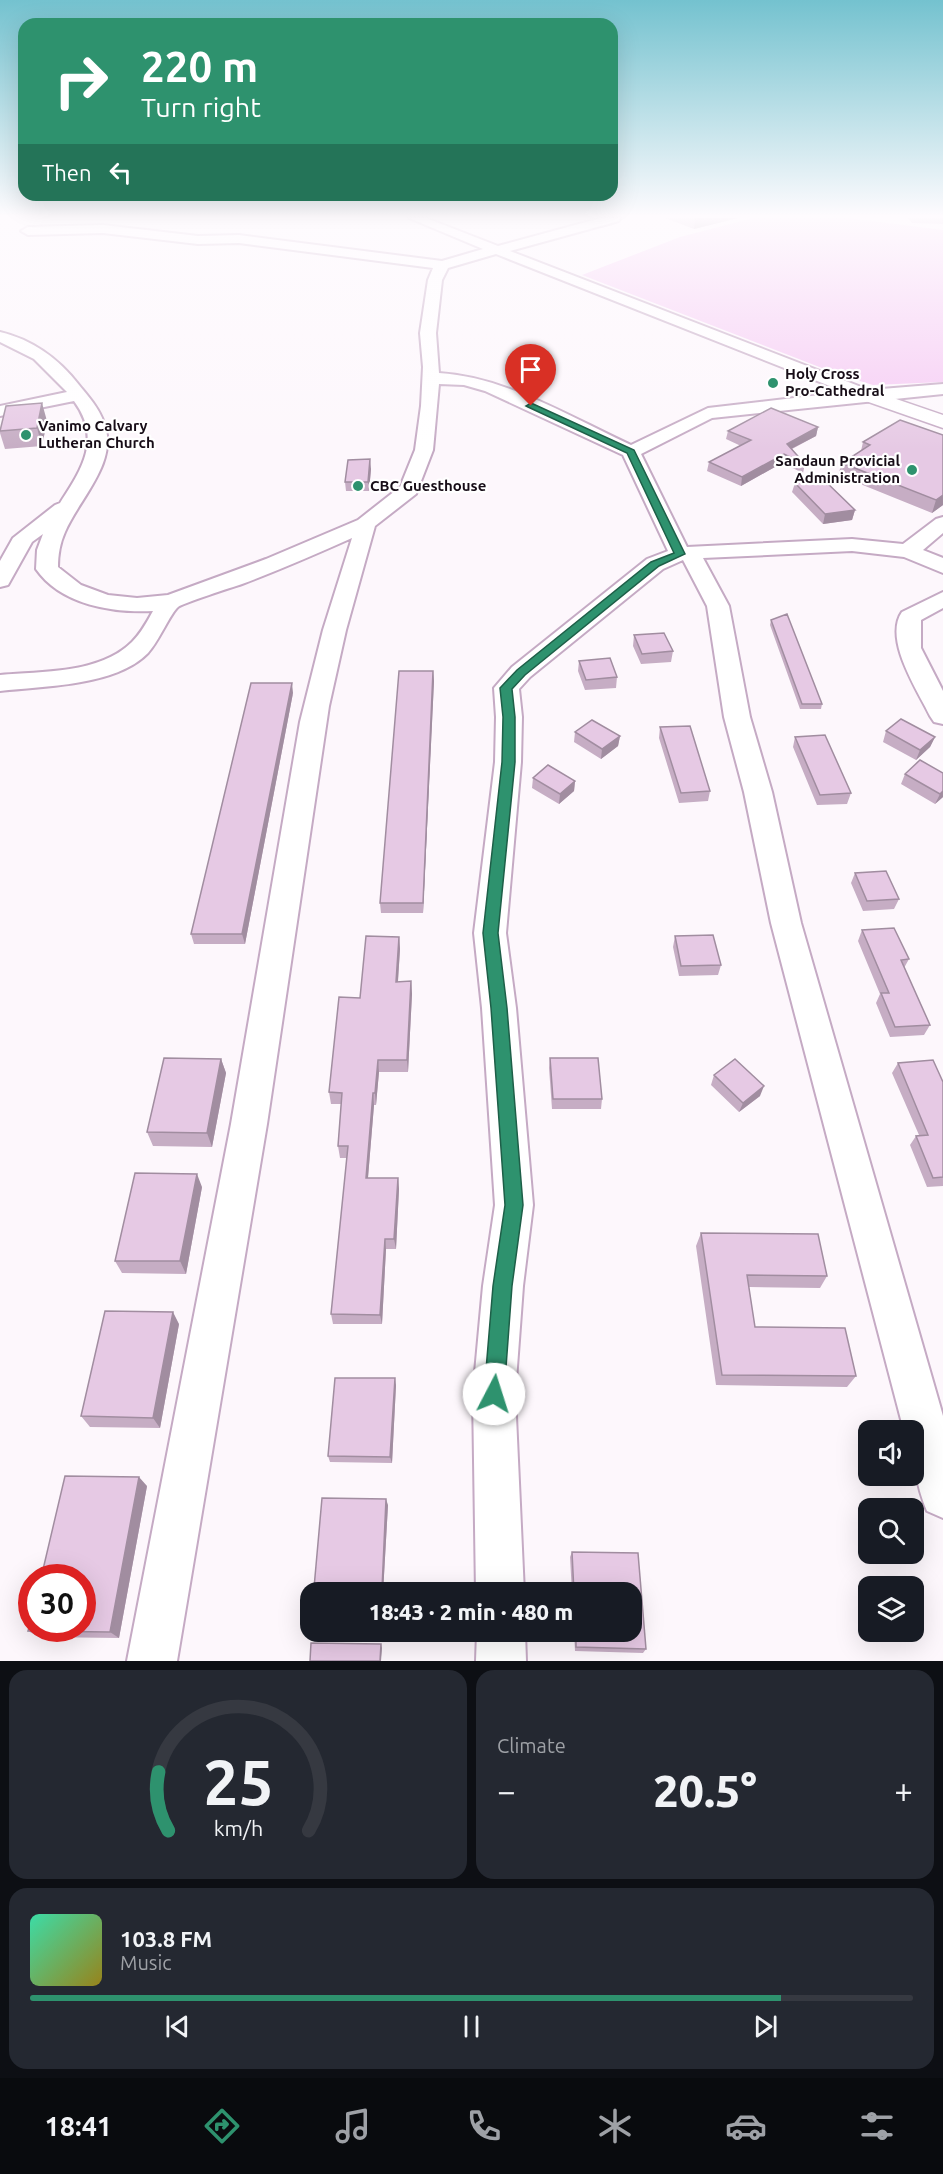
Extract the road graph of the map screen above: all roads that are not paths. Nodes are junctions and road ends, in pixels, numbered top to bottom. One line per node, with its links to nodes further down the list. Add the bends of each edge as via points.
1 (433, 296): 4 (street, via 428,333)
2 (611, 296): 7 (street)
3 (0, 337): 6 (street, via 19,341 38,354 60,372)
4 (431, 378): 10 (street, via 465,380 491,387); 12 (street, via 424,450 414,479 409,490)
5 (943, 389): 7 (street)
6 (78, 395): 8 (street); 11 (street, via 97,429 98,444 94,461)
7 (867, 395): 9 (street); 10 (street, via 708,413)
8 (0, 411)
9 (943, 422)
10 (631, 452): 15 (street)
11 (69, 505): 17 (street, via 24,538); 19 (street, via 52,536 46,561 54,576 72,590 116,604)
12 (365, 524): 19 (street, via 271,567); 25 (street, via 326,660 313,722 249,1124)
13 (943, 524): 14 (street)
14 (908, 551): 15 (street, via 852,545); 16 (street)
15 (685, 554): 22 (street, via 718,606 737,717 758,792 786,923); 23 (street, via 655,564 506,688 508,762 490,933 514,1205 494,1394)
16 (943, 566)
17 (0, 580)
18 (943, 599): 21 (street, via 910,617 909,648)
19 (170, 602): 20 (street, via 135,652 105,667 73,676)
20 (0, 683)
21 (943, 716)
22 (943, 1495)
23 (500, 1582)
24 (501, 1642): 26 (street)
25 (152, 1661)
26 (501, 1661)

